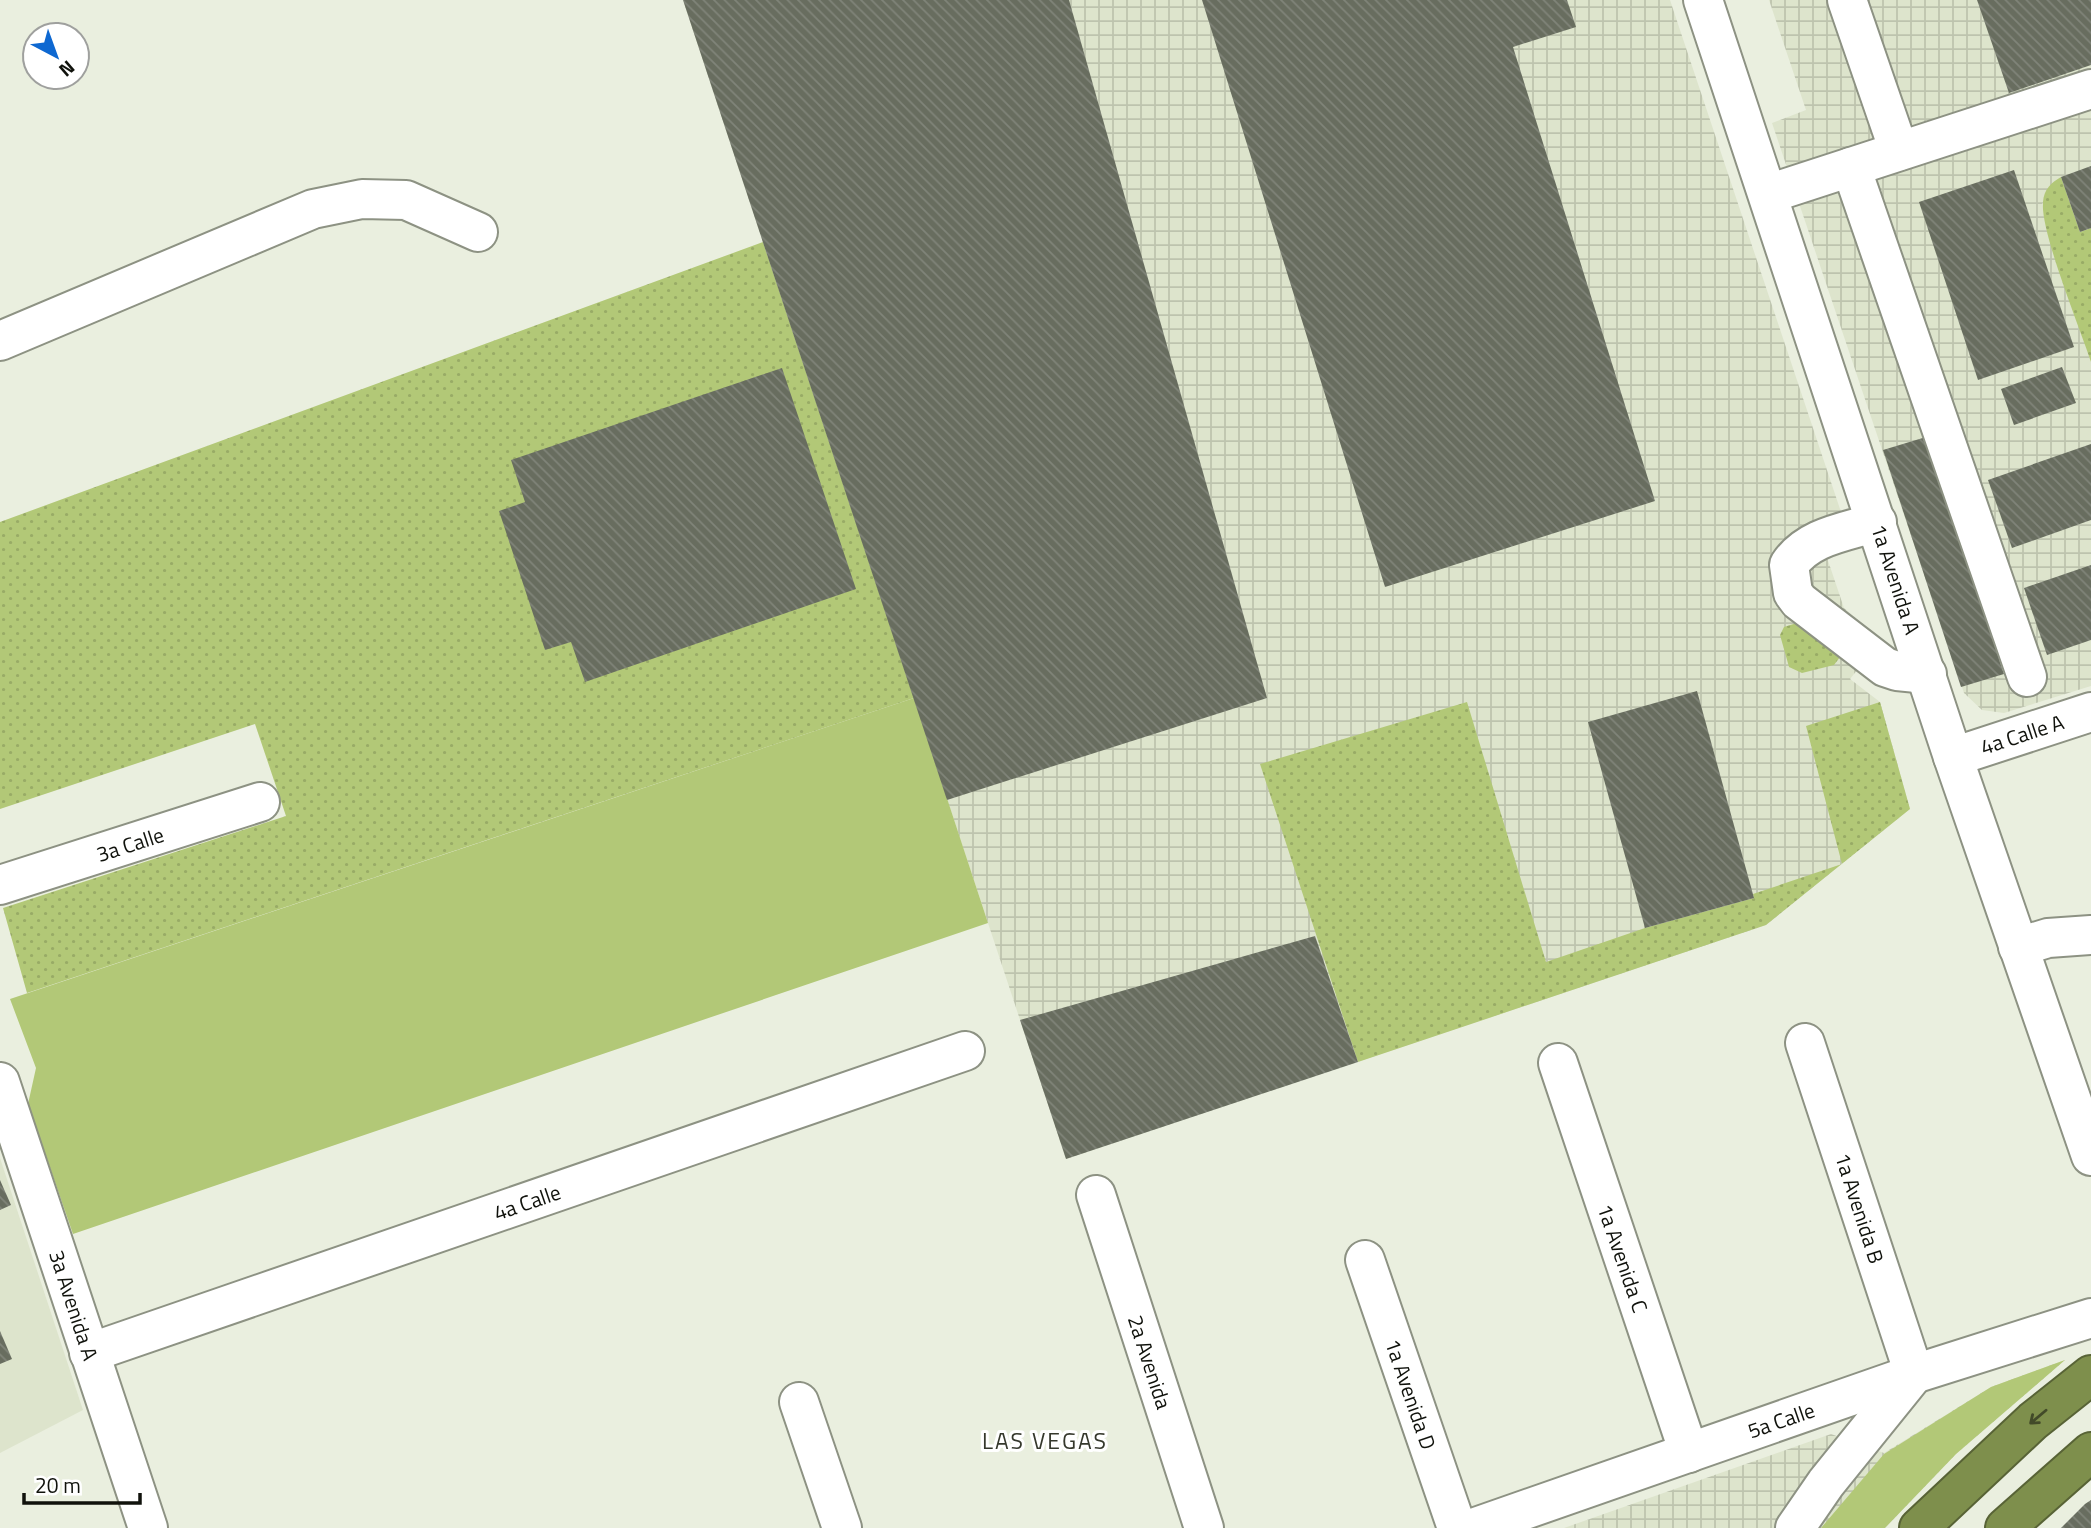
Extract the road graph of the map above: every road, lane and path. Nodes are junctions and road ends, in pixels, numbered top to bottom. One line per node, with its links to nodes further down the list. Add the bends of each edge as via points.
1 (1703, 0): 6 (street, 1a Avenida A)
2 (1847, 0): 4 (street)
3 (2091, 89): 4 (street)
4 (1899, 151): 5 (street)
5 (1851, 167): 6 (street); 11 (street)
6 (1768, 194): 9 (street, 1a Avenida A)
7 (478, 232): 8 (street, via 406,200 362,199 313,209)
8 (0, 341)
9 (1877, 522): 10 (street, 1a Avenida A); 10 (street, via 1809,544 1797,553 1789,565 1793,593 1811,612 1885,667)
10 (1927, 674): 13 (street, 1a Avenida A)
11 (2028, 677)
12 (2091, 712): 13 (street, 4a Calle A)
13 (1954, 757): 17 (street, 1a Avenida A)
14 (260, 802): 15 (street, 3a Calle)
15 (0, 886)
16 (2091, 935): 17 (street, via 2048,938)
17 (2018, 947): 23 (street, 1a Avenida A)
18 (1805, 1043): 28 (street, 1a Avenida B)
19 (965, 1051): 27 (street, 4a Calle)
20 (1558, 1063): 32 (street, 1a Avenida C)
21 (2091, 1070): 23 (street)
22 (0, 1082): 27 (street, 3a Avenida A)
23 (2085, 1140)
24 (1096, 1195): 35 (street, 2a Avenida)
25 (1365, 1260): 36 (street, 1a Avenida D)
26 (2091, 1318): 28 (street, 5a Calle)
27 (89, 1353): 33 (street, 3a Avenida A)
28 (1914, 1374): 32 (street, 5a Calle); 38 (street)
29 (2091, 1375): 39 (highway, one-way to 39, via 2033,1421)
30 (799, 1402): 34 (street)
31 (2091, 1452): 40 (highway)
32 (1689, 1453): 37 (street, 5a Calle)
33 (148, 1528)
34 (842, 1528)
35 (1203, 1528)
36 (1457, 1528)
37 (1474, 1528)
38 (1795, 1528)
39 (1919, 1528)
40 (2005, 1528)

